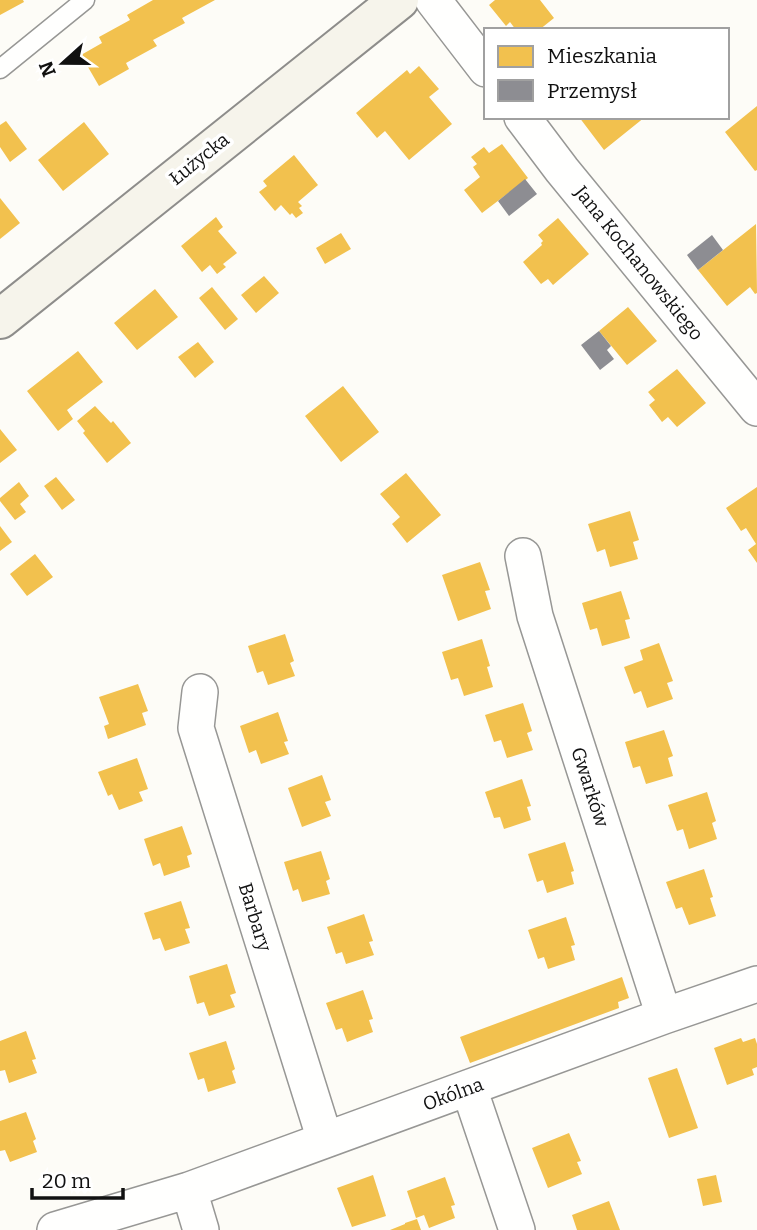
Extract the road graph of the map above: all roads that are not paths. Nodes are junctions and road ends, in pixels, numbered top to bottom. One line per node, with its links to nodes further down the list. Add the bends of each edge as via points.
1 (85, 0): 5 (lane)
2 (399, 0): 7 (main road, Łużycka)
3 (433, 0): 4 (street)
4 (484, 66)
5 (0, 69)
6 (524, 119): 8 (street, Jana Kochanowskiego)
7 (0, 319)
8 (757, 408)
9 (523, 556): 12 (street, Gwarków, via 535,616)
10 (200, 692): 14 (street, Barbary, via 196,728)
11 (757, 984): 12 (street, Okólna)
12 (664, 1016): 13 (street, Okólna)
13 (468, 1088): 14 (street, Okólna); 18 (street)
14 (325, 1140): 15 (street, Okólna)
15 (189, 1190): 16 (street, Okólna); 17 (street)
16 (55, 1230)
17 (201, 1230)
18 (517, 1230)

